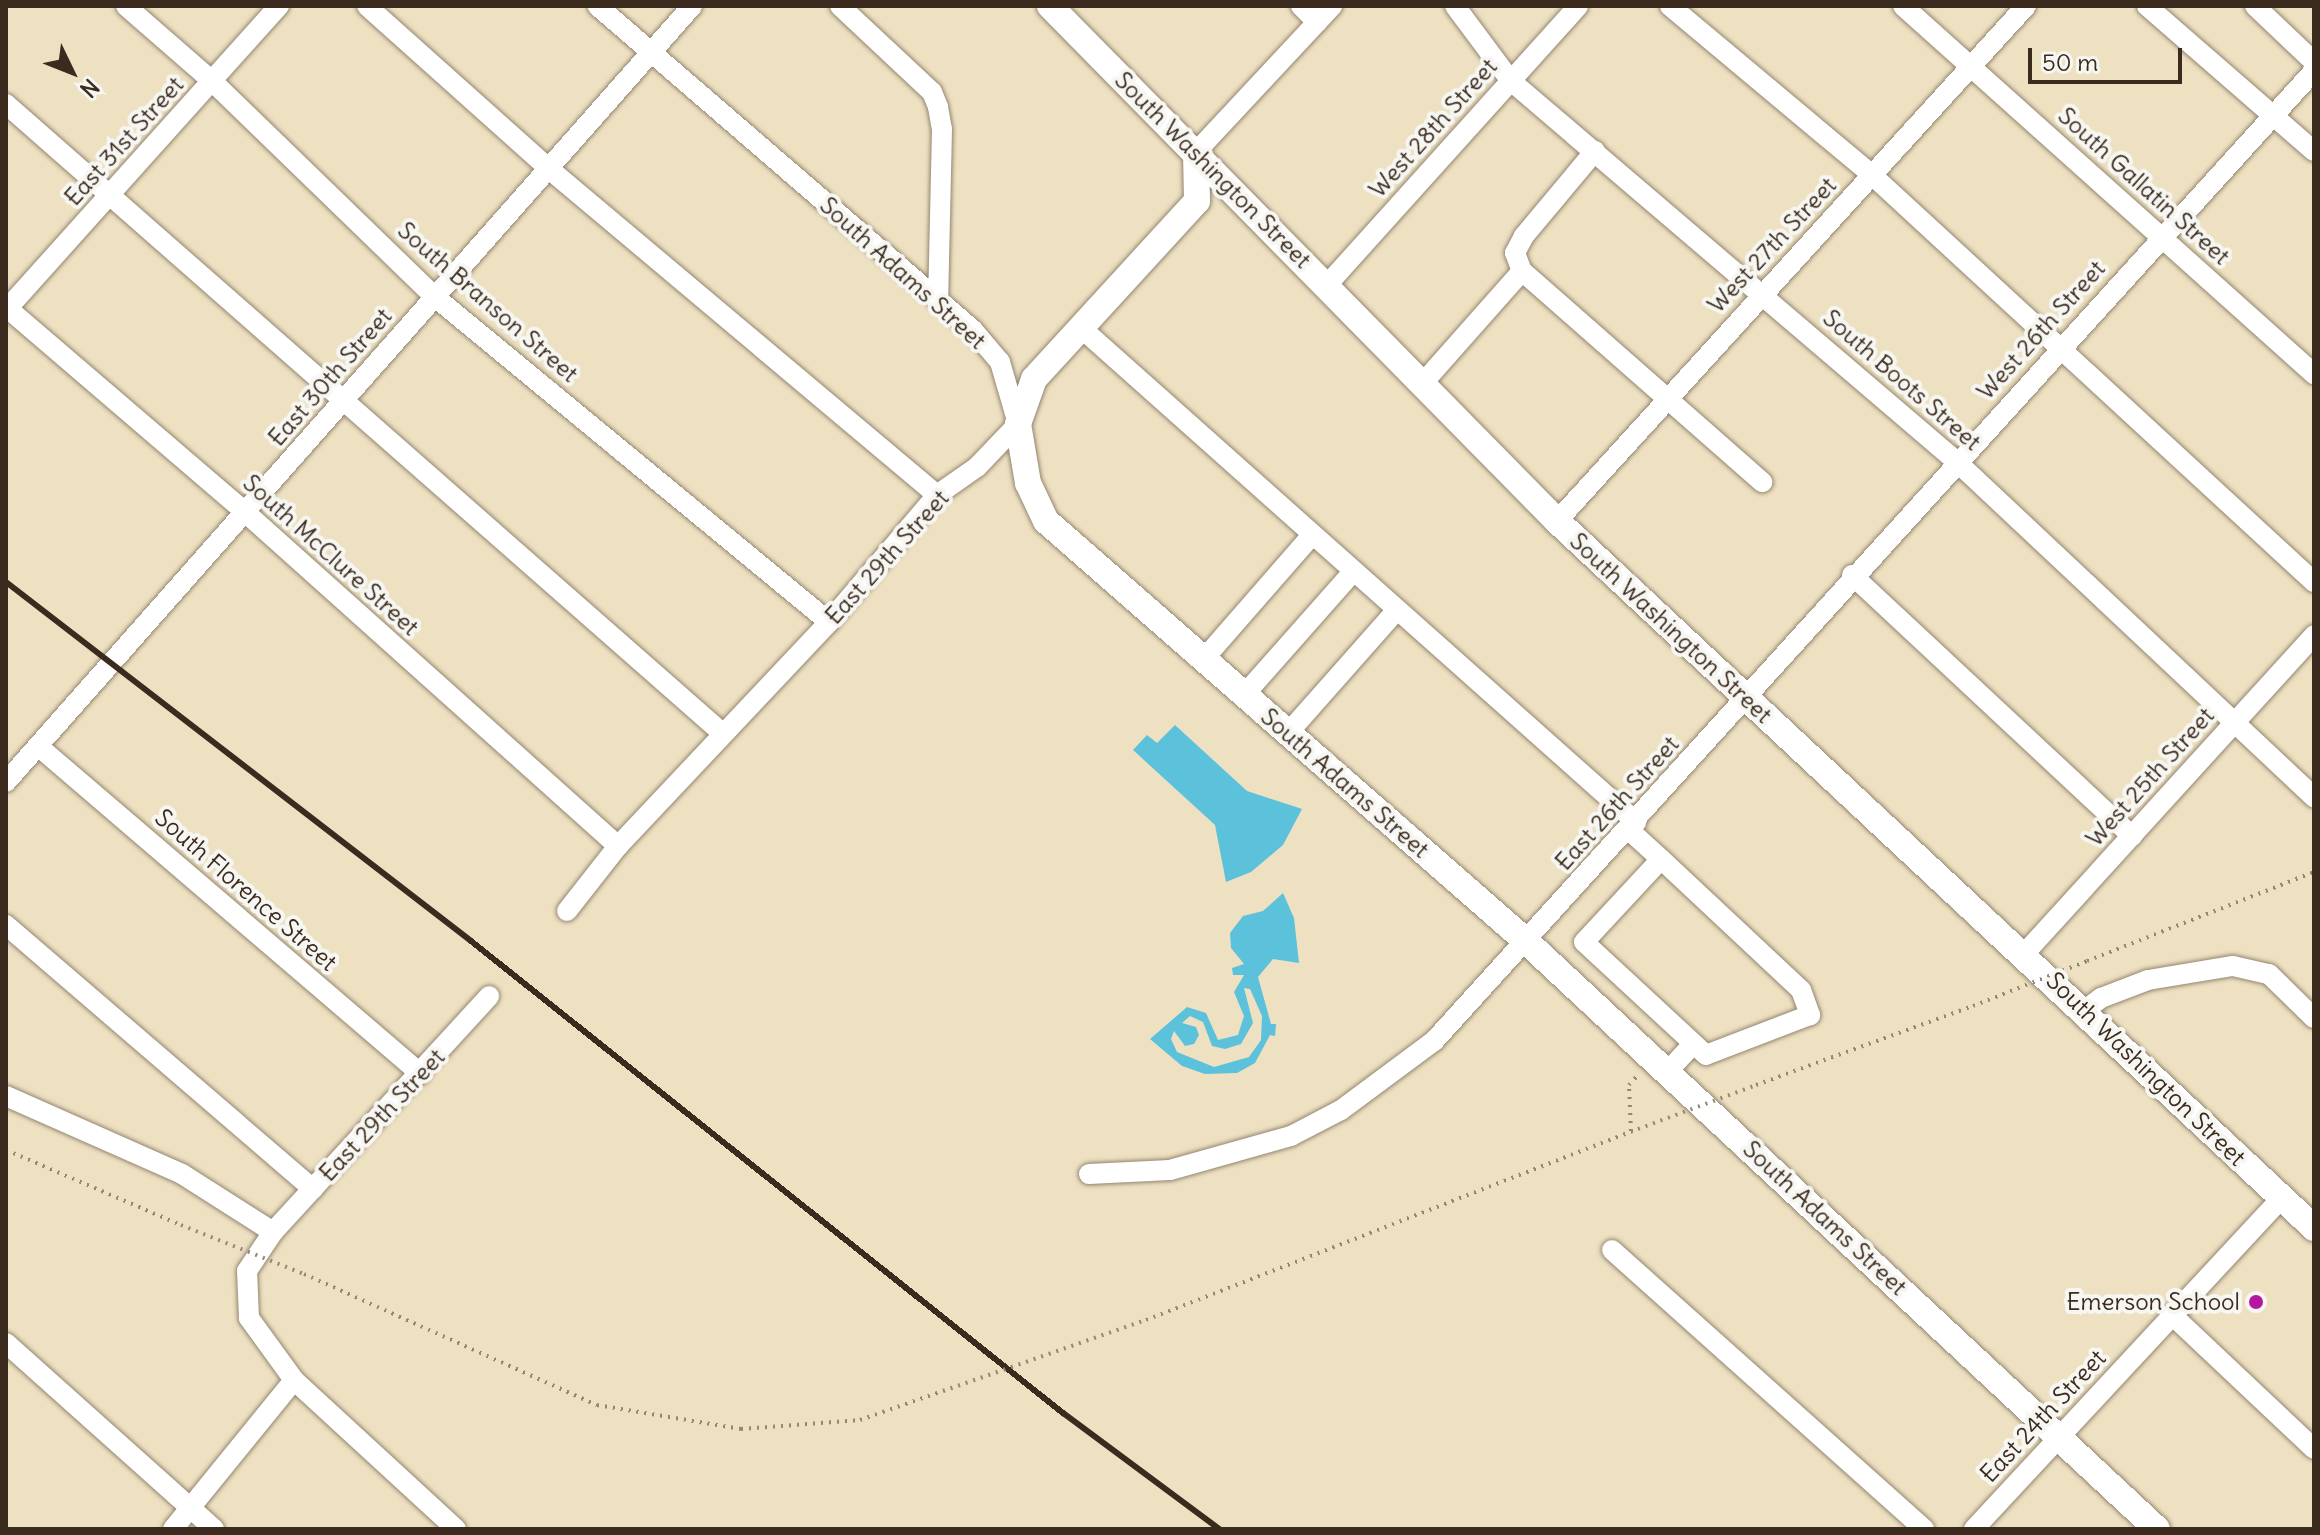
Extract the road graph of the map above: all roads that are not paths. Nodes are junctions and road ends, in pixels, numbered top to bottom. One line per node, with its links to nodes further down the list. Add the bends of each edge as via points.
1 (126, 6): 23 (street, South Branson Street)
2 (279, 6): 23 (street, East 31st Street)
3 (367, 6): 29 (street)
4 (597, 6): 18 (street, South Adams Street)
5 (692, 6): 18 (street, East 30th Street)
6 (840, 6): 39 (street, via 932,92 938,107)
7 (1050, 6): 28 (main road, South Washington Street)
8 (1301, 6): 17 (street)
9 (1332, 6): 17 (street)
10 (1455, 6): 22 (street, South Boots Street)
11 (1578, 6): 22 (street, West 28th Street)
12 (1670, 6): 30 (street)
13 (1903, 6): 20 (street, South Gallatin Street)
14 (2026, 6): 20 (street, West 27th Street)
15 (2147, 6): 25 (street)
16 (2255, 6): 19 (street)
17 (1317, 22): 28 (street)
18 (651, 52): 29 (street, East 30th Street); 39 (street, South Adams Street)
19 (2314, 62)
20 (1972, 67): 30 (street, West 27th Street); 34 (street, South Gallatin Street)
21 (2314, 71): 25 (street, West 26th Street)
22 (1511, 81): 26 (street, South Boots Street); 36 (street, West 28th Street)
23 (213, 82): 31 (street, East 31st Street); 38 (street, South Branson Street)
24 (6, 104): 31 (street)
25 (2274, 114): 27 (street); 34 (street, West 26th Street)
26 (1595, 151): 35 (street, via 1524,236 1515,253); 37 (street, South Boots Street)
27 (2314, 151)
28 (1196, 152): 32 (main road); 33 (main road, South Washington Street)
29 (548, 168): 38 (street, East 30th Street); 50 (street)
30 (1872, 175): 37 (street, West 27th Street); 42 (street)
31 (111, 194): 40 (street, East 31st Street); 46 (street)
32 (1197, 201): 33 (main road); 41 (main road, East 29th Street)
33 (1250, 206): 36 (main road, South Washington Street)
34 (2160, 236): 42 (street, West 26th Street); 43 (street, South Gallatin Street)
35 (1522, 271): 44 (street); 45 (street)
36 (1327, 285): 44 (main road, South Washington Street)
37 (1763, 292): 45 (street, West 27th Street); 48 (street, South Boots Street)
38 (435, 297): 46 (street, East 30th Street); 58 (street, South Branson Street)
39 (938, 300): 47 (street, South Adams Street, via 1000,362)
40 (6, 308): 51 (street, South McClure Street)
41 (1079, 326): 47 (main road, East 29th Street, via 1034,379); 53 (street)
42 (2063, 346): 48 (street, West 26th Street); 56 (street)
43 (2314, 374)
44 (1423, 383): 52 (main road, South Washington Street)
45 (1666, 399): 49 (street); 52 (street, West 27th Street)
46 (342, 402): 51 (street, East 30th Street); 64 (street)
47 (1018, 424): 50 (street, East 29th Street, via 977,467); 60 (main road, South Adams Street, via 1028,483 1046,521)
48 (1956, 461): 55 (street, West 26th Street); 63 (street, South Boots Street)
49 (1762, 482)
50 (937, 495): 58 (street, East 29th Street)
51 (245, 512): 66 (street, East 30th Street); 71 (street, South McClure Street)
52 (1557, 521): 62 (main road, South Washington Street)
53 (1312, 535): 54 (street); 60 (street)
54 (1353, 572): 57 (street); 61 (street)
55 (1852, 575): 62 (street, West 26th Street); 70 (street)
56 (2314, 582)
57 (1396, 611): 65 (street); 69 (street)
58 (829, 622): 64 (street, East 29th Street)
59 (2314, 635): 63 (street, West 25th Street)
60 (1203, 660): 61 (main road, South Adams Street)
61 (1244, 695): 65 (main road, South Adams Street)
62 (1746, 699): 69 (street, East 26th Street); 76 (main road, South Washington Street)
63 (2235, 723): 68 (street, South Boots Street); 70 (street, West 25th Street)
64 (721, 732): 71 (street, East 29th Street)
65 (1288, 733): 75 (main road, South Adams Street)
66 (38, 746): 67 (street, East 30th Street); 82 (street, South Florence Street)
67 (6, 782)
68 (2314, 797)
69 (1632, 826): 72 (street); 75 (street, East 26th Street)
70 (2132, 836): 76 (street, West 25th Street)
71 (618, 846): 73 (street, East 29th Street)
72 (1661, 859): 80 (street, via 1584,942); 80 (street, via 1801,990 1810,1015 1706,1055)
73 (567, 911)
74 (6, 925): 85 (street)
75 (1527, 942): 81 (main road, South Adams Street); 84 (street, East 26th Street, via 1434,1041 1341,1110 1291,1136 1236,1155 1170,1170)
76 (2025, 953): 78 (main road, South Washington Street)
77 (489, 996): 82 (street, East 29th Street)
78 (2085, 1010): 79 (street, via 2148,980 2233,966 2269,974); 86 (main road, South Washington Street)
79 (2314, 1018)
80 (1693, 1044): 81 (street)
81 (1668, 1071): 93 (main road, South Adams Street)
82 (421, 1074): 85 (street, East 29th Street)
83 (6, 1096): 88 (street, via 182,1174)
84 (1089, 1174)
85 (313, 1189): 88 (street, East 29th Street)
86 (2282, 1198): 87 (main road, South Washington Street); 90 (street, East 24th Street)
87 (2314, 1228)
88 (273, 1232): 92 (street, East 29th Street, via 247,1271 249,1318)
89 (1612, 1250): 99 (street)
90 (2172, 1315): 93 (street, East 24th Street); 94 (street)
91 (6, 1343): 95 (street)
92 (294, 1380): 95 (street); 98 (street, East 29th Street)
93 (2059, 1437): 100 (street, East 24th Street); 101 (main road, South Adams Street)
94 (2314, 1449)
95 (190, 1508): 96 (street); 97 (street)
96 (173, 1529)
97 (214, 1529)
98 (456, 1529)
99 (1924, 1529)
100 (1974, 1529)
101 (2157, 1529)

